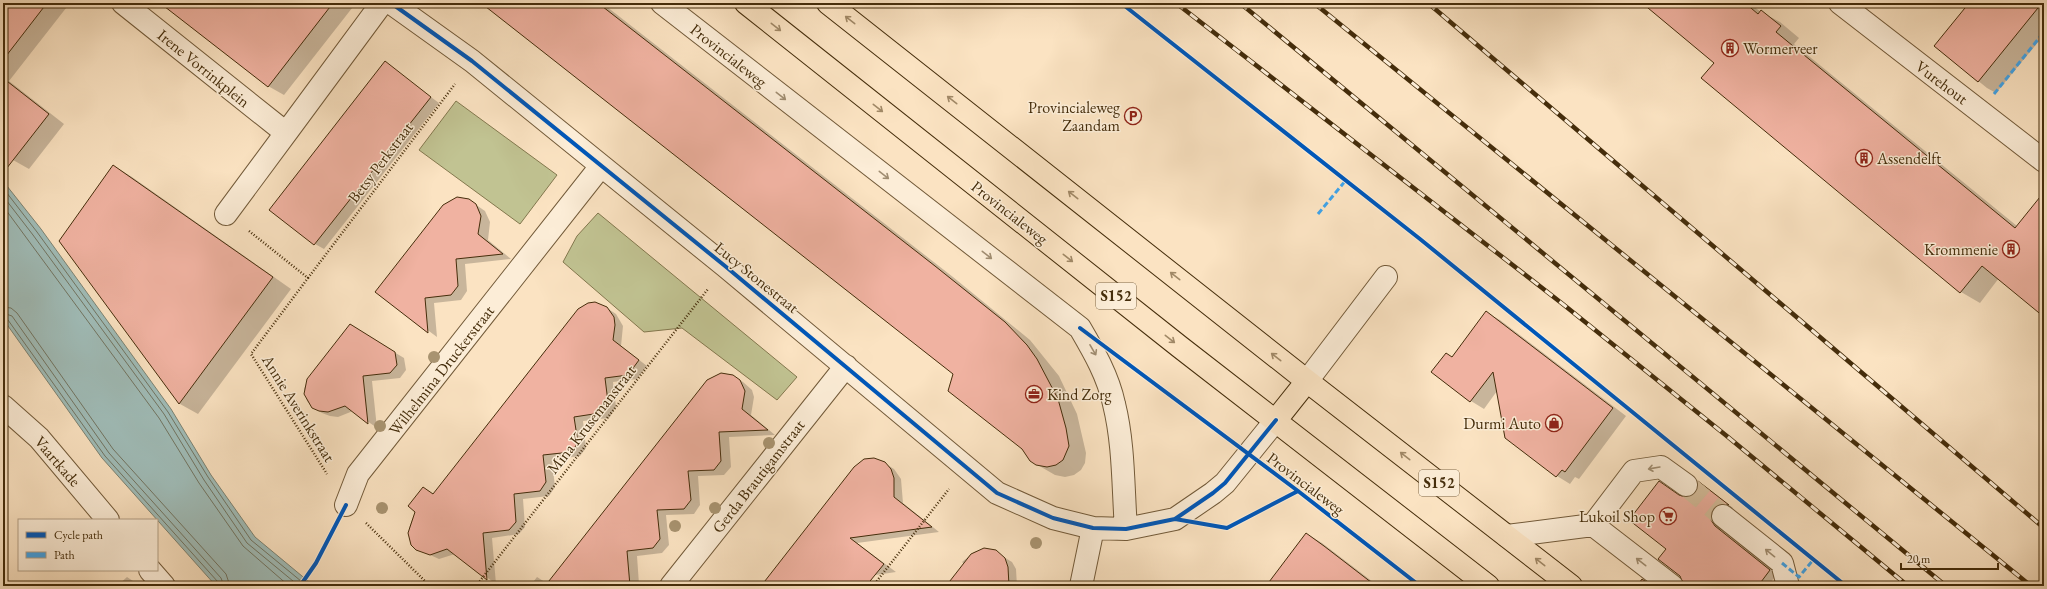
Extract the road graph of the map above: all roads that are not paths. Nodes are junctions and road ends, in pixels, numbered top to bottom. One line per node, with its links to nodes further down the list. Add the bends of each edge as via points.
1 (123, 3): 8 (street, Irene Vorrinkplein)
2 (382, 3): 8 (street)
3 (391, 3): 10 (street, Lucy Stonestraat, via 472,61)
4 (662, 3): 23 (street, Provincialeweg, one-way to 23, via 1080,328 1100,362 1114,403 1120,439)
5 (746, 3): 16 (main road, Provincialeweg / S152, one-way to 16)
6 (828, 3): 14 (main road, S152, one-way to 6)
7 (1840, 3): 9 (street, Vurehout)
8 (286, 133): 11 (street)
9 (2044, 161)
10 (601, 166): 13 (street, Lucy Stonestraat); 18 (street, Wilhelmina Druckerstraat, via 358,474)
11 (226, 214)
12 (1386, 277): 14 (street)
13 (846, 366): 22 (street, Lucy Stonestraat, via 997,493 1053,518); 27 (street, Gerda Brautigamstraat)
14 (1307, 381): 16 (main road); 24 (main road, S152, one-way to 14)
15 (3, 406): 20 (street, Vaartkade, via 39,438)
16 (1276, 420): 23 (street, Lucy Stonestraat, via 1213,493 1175,519); 29 (main road, Provincialeweg / S152)
17 (1686, 485): 21 (street, one-way to 21, via 1661,466 1634,472)
18 (346, 505)
19 (1724, 516): 32 (street, one-way to 19, via 1782,563)
20 (107, 519)
21 (1593, 525): 24 (street); 31 (street, one-way to 21)
22 (1093, 528): 23 (street, Lucy Stonestraat); 28 (street)
23 (1126, 529)
24 (1507, 536): 30 (main road, S152, one-way to 24)
25 (151, 571): 26 (street)
26 (164, 586)
27 (671, 586)
28 (1081, 586)
29 (1488, 586)
30 (1571, 586)
31 (1672, 586)
32 (1788, 586)

